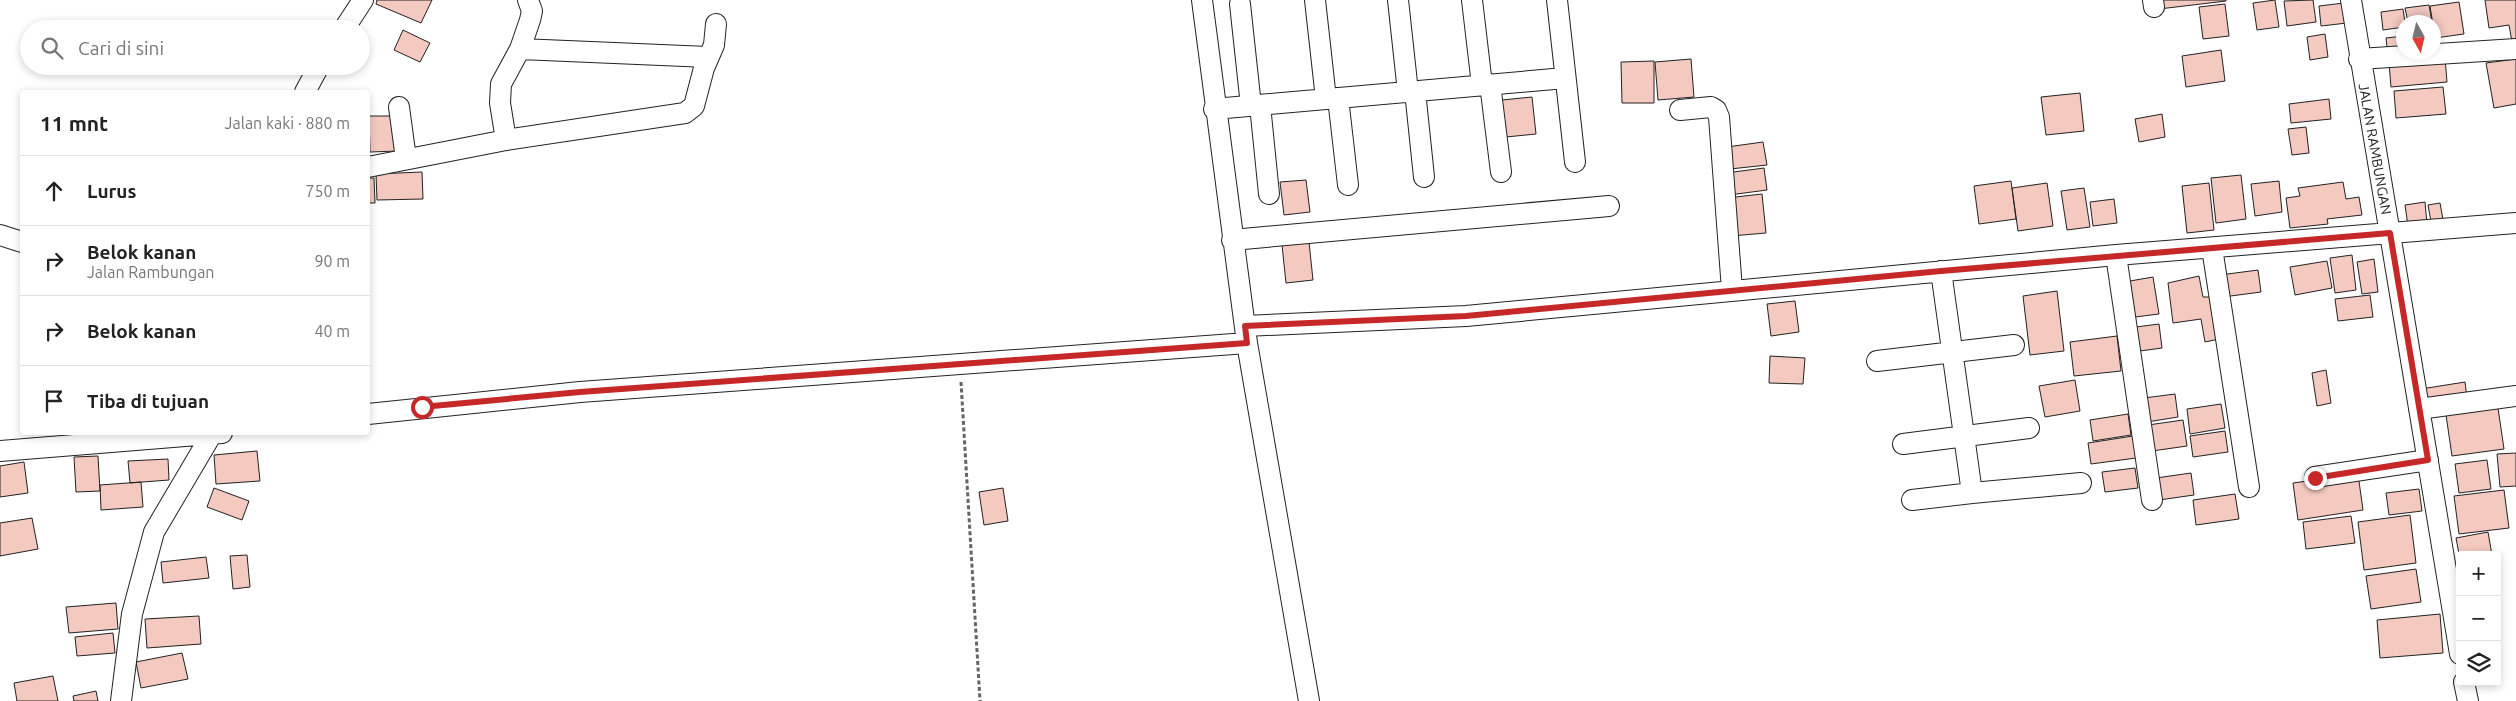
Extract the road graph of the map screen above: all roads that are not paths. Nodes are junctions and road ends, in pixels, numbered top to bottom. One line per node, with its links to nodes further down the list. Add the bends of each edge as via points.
1 (363, 0): 10 (street)
2 (528, 0): 12 (street, via 532,11)
3 (1202, 0): 24 (street)
4 (1315, 0): 21 (street)
5 (1398, 0): 20 (street)
6 (1472, 0): 18 (street)
7 (1557, 0): 17 (street)
8 (2350, 0): 15 (street, JALAN RAMBUNGAN)
9 (1240, 4): 22 (street)
10 (350, 20)
11 (716, 24): 14 (street, via 714,45)
12 (520, 48): 14 (street); 26 (street, via 500,90)
13 (2516, 49): 15 (street)
14 (708, 57): 26 (street, via 694,106 685,113)
15 (2359, 59): 36 (street, JALAN RAMBUNGAN)
16 (314, 75): 19 (street)
17 (1565, 78): 18 (street); 28 (street)
18 (1486, 85): 20 (street); 30 (street)
19 (306, 90)
20 (1411, 92): 21 (street); 31 (street)
21 (1332, 99): 22 (street); 32 (street)
22 (1256, 106): 24 (street); 33 (street)
23 (400, 107): 27 (street)
24 (1214, 110): 38 (street)
25 (1680, 110): 43 (street, via 1711,107 1719,117)
26 (506, 140): 27 (street)
27 (406, 160): 29 (street)
28 (1575, 162)
29 (370, 167)
30 (1500, 172)
31 (1424, 177)
32 (1348, 185)
33 (1270, 194)
34 (1609, 206): 38 (street)
35 (2516, 223): 36 (street)
36 (2390, 233): 40 (street); 49 (street, JALAN RAMBUNGAN)
37 (0, 234): 39 (street)
38 (1232, 240): 44 (street)
39 (20, 241)
40 (2212, 248): 41 (street); 60 (street)
41 (2116, 255): 42 (street); 63 (street)
42 (1941, 271): 43 (street); 46 (street)
43 (1732, 290): 44 (street)
44 (1246, 335): 50 (street, via 960,364 580,392); 67 (street)
45 (2014, 345): 46 (street)
46 (1952, 353): 47 (street); 54 (street)
47 (1877, 361)
48 (2516, 396): 49 (street)
49 (2419, 409): 57 (street, JALAN RAMBUNGAN)
50 (370, 414)
51 (2029, 428): 54 (street)
52 (192, 435): 56 (street)
53 (215, 435): 66 (street, via 154,532 132,614)
54 (1964, 437): 55 (street); 61 (street)
55 (1903, 444)
56 (0, 451)
57 (2428, 460): 58 (street); 64 (street, JALAN RAMBUNGAN)
58 (2315, 478)
59 (2081, 483): 61 (street)
60 (2249, 487)
61 (1972, 493): 62 (street)
62 (1912, 500)
63 (2152, 500)
64 (2458, 641)
65 (2465, 686): 68 (street)
66 (121, 701)
67 (1309, 701)
68 (2468, 701)

